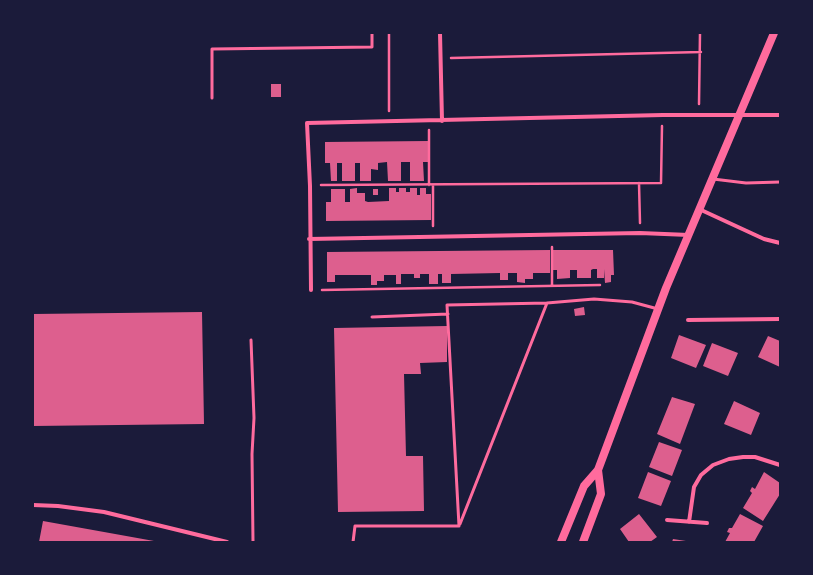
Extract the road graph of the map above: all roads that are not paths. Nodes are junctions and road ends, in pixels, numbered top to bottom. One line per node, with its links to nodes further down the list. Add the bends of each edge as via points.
1 (372, 33): 4 (lane, via 372,47 212,49)
2 (440, 33): 7 (street)
3 (774, 33): 5 (main road)
4 (212, 98)
5 (740, 115): 6 (street); 7 (street); 8 (main road)
6 (780, 115)
7 (442, 121): 12 (street, via 307,123)
8 (713, 179): 9 (lane, via 746,183); 10 (main road)
9 (780, 182)
10 (699, 209): 11 (main road); 13 (street, via 764,239)
11 (688, 235): 12 (street, via 640,233); 16 (main road)
12 (309, 239): 14 (street)
13 (780, 243)
14 (311, 290)
15 (547, 302): 16 (lane, via 610,300 632,302); 17 (lane, via 448,305); 28 (lane)
16 (658, 309): 23 (main road)
17 (448, 314): 18 (lane); 28 (lane)
18 (372, 317)
19 (780, 319): 20 (street)
20 (688, 320)
21 (251, 340): 30 (lane, via 254,418)
22 (780, 465): 26 (street, via 756,457 729,459 713,465 701,475 694,487)
23 (598, 470): 32 (main road, via 584,486); 33 (main road, via 601,494)
24 (33, 505): 29 (street, via 104,512)
25 (667, 520): 26 (street)
26 (689, 522): 27 (street)
27 (707, 523)
28 (459, 526): 31 (lane, via 355,526)
29 (227, 542)
30 (253, 542)
31 (353, 542)
32 (561, 542)
33 (583, 542)

